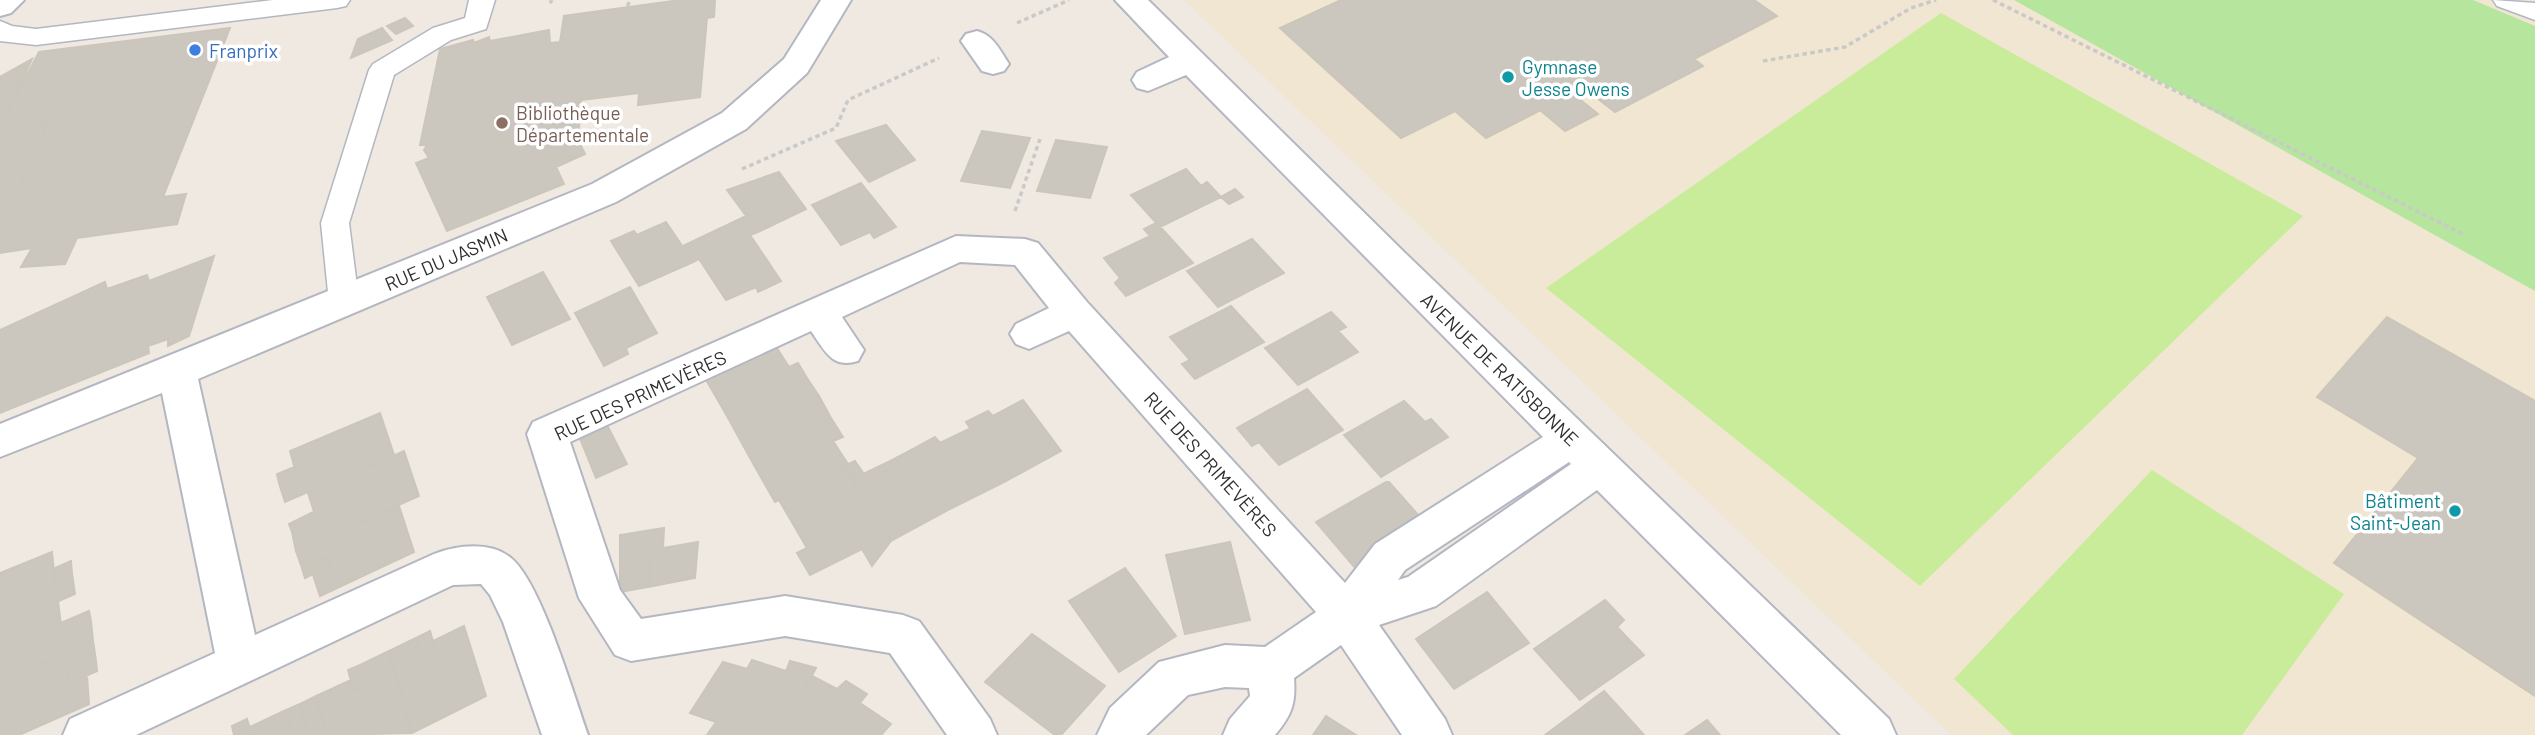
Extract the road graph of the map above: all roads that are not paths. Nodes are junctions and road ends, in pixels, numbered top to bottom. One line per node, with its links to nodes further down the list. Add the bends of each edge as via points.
1 (9, 0): 7 (street)
2 (337, 0): 9 (lane, via 36,37 5,34)
3 (482, 0): 12 (lane, via 477,23 442,34 382,70 335,223)
4 (836, 0): 12 (street, RUE DU JASMIN, via 796,66 734,121 604,193)
5 (1130, 0): 10 (street, AVENUE DE RATISBONNE)
6 (2506, 0): 8 (lane)
7 (0, 6)
8 (2535, 12)
9 (0, 29)
10 (1188, 61): 11 (street); 19 (street, AVENUE DE RATISBONNE)
11 (1149, 80)
12 (344, 302): 17 (street, RUE DU JASMIN)
13 (1074, 312): 14 (street, RUE DES PRIMEVÈRES, via 1025,252 956,249); 15 (street); 20 (street, RUE DES PRIMEVÈRES)
14 (820, 313): 16 (street); 25 (street, RUE DES PRIMEVÈRES, via 547,434 601,598 631,641 785,616 903,635)
15 (1029, 334)
16 (845, 351)
17 (177, 372): 18 (street, RUE DU JASMIN); 21 (street)
18 (0, 441)
19 (1586, 452): 20 (street, via 1421,593); 29 (street, AVENUE DE RATISBONNE)
20 (1347, 616): 22 (street); 28 (street, RUE DES PRIMEVÈRES)
21 (239, 662): 23 (street); 24 (street, via 449,567 482,565 498,572 515,598)
22 (1271, 668): 26 (street, via 1225,666 1175,677 1126,723); 27 (street, via 1273,703)
23 (86, 735)
24 (565, 735)
25 (974, 735)
26 (1120, 735)
27 (1246, 735)
28 (1429, 735)
29 (1873, 735)

